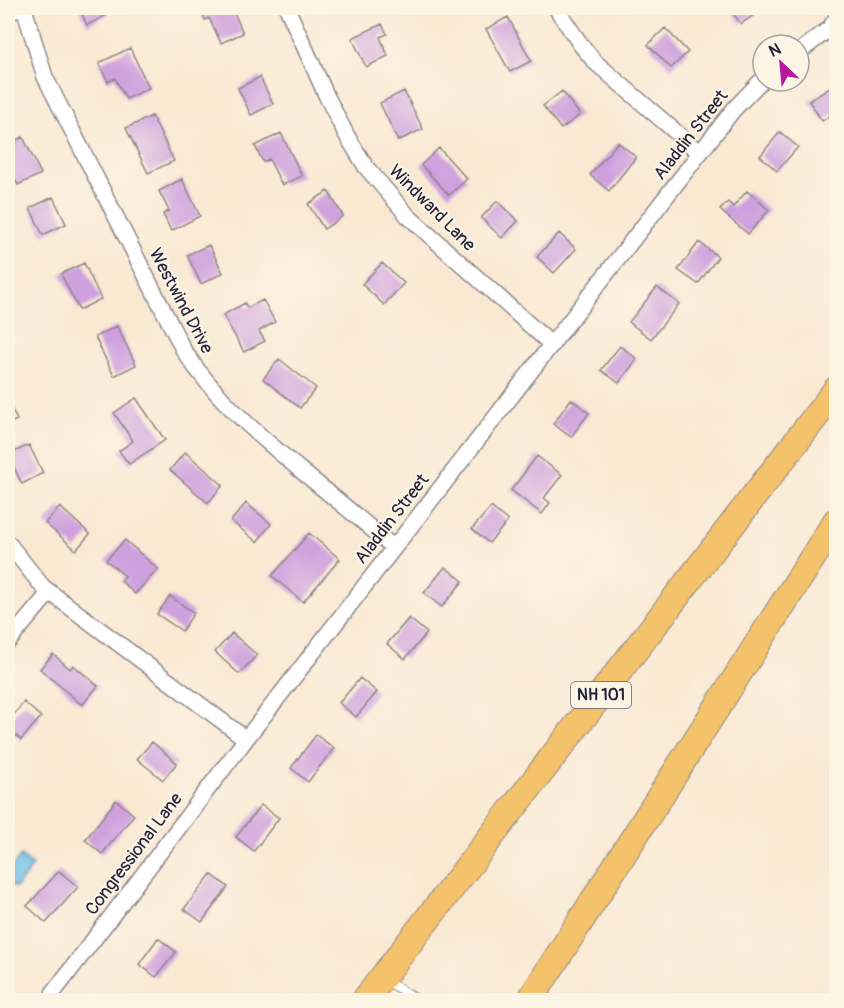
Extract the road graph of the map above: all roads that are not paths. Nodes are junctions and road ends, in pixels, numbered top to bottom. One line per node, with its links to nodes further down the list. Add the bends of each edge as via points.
1 (17, 8): 5 (street)
2 (24, 8): 14 (street, Westwind Drive, via 59,107 196,370 255,432)
3 (287, 8): 10 (street, Windward Lane, via 347,136 372,175 408,216)
4 (556, 8): 9 (street, via 595,62)
5 (8, 14)
6 (837, 19): 7 (street)
7 (811, 43)
8 (751, 91): 9 (street, Aladdin Street)
9 (700, 153): 10 (street, Aladdin Street)
10 (552, 345): 14 (street, Aladdin Street)
11 (837, 390): 18 (highway, NH 101)
12 (837, 521): 22 (highway)
13 (8, 543): 15 (street)
14 (394, 548): 17 (street, Aladdin Street)
15 (50, 592): 16 (street); 17 (street)
16 (8, 642)
17 (246, 740): 19 (street, Congressional Lane)
18 (382, 979): 20 (highway, NH 101); 21 (lane)
19 (53, 993)
20 (365, 1000)
21 (419, 1000)
22 (530, 1000)

